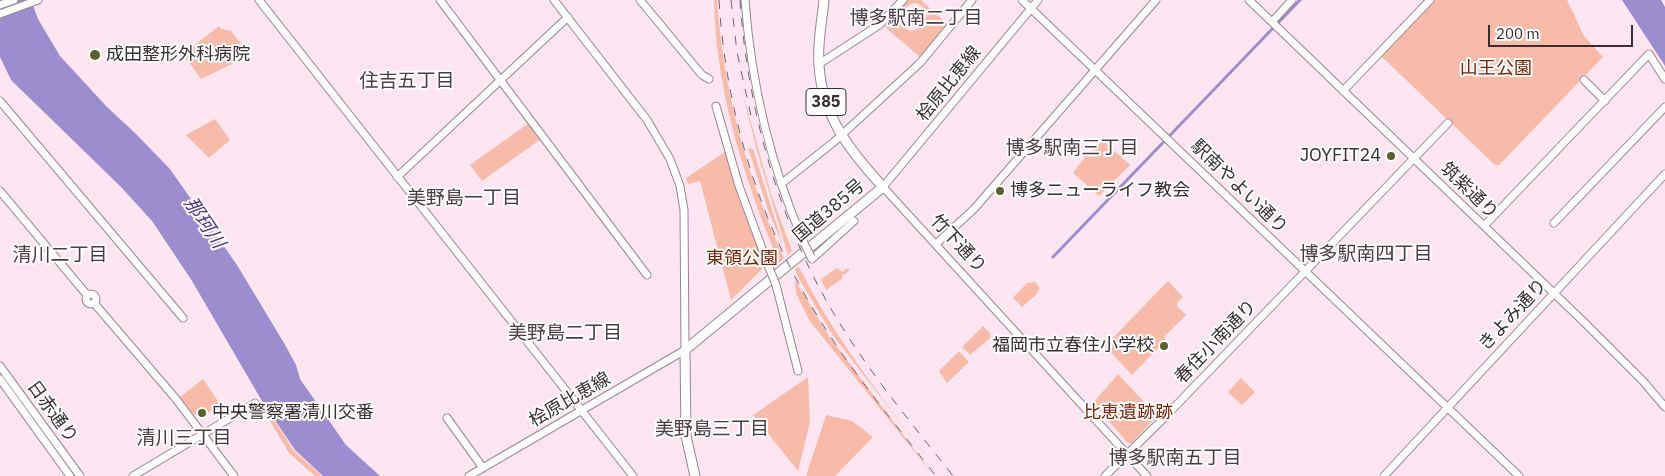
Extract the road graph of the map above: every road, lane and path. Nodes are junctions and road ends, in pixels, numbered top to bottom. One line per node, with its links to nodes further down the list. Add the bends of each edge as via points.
1 (14, 0): 17 (street)
2 (258, 0): 37 (street)
3 (440, 0): 24 (street)
4 (554, 0): 20 (street)
5 (640, 0): 25 (street, via 702,75)
6 (745, 0): 38 (street, via 752,67)
7 (824, 0): 22 (highway, 竹下通り / 385)
8 (903, 0): 22 (street, via 879,25)
9 (972, 0): 34 (street, via 920,63)
10 (1022, 0): 18 (street, 駅南やよい通り)
11 (1038, 0): 18 (street, 桧原比恵線)
12 (1156, 0): 23 (street)
13 (1248, 0): 21 (street, 筑紫通り)
14 (1292, 0): 21 (street)
15 (1430, 0): 28 (street)
16 (36, 1): 19 (street)
17 (0, 5)
18 (1031, 8): 23 (street, 駅南やよい通り); 39 (street, 桧原比恵線)
19 (0, 14)
20 (568, 18): 24 (street); 49 (street, via 647,120 670,160 680,186 684,210)
21 (1272, 22): 28 (street, 筑紫通り)
22 (819, 64): 34 (highway, 竹下通り / 385, via 827,107)
23 (1095, 70): 44 (street, via 974,209); 45 (street, 駅南やよい通り)
24 (500, 79): 37 (street); 46 (street)
25 (710, 79)
26 (1665, 79): 30 (street, via 1649,54)
27 (1584, 80): 30 (street)
28 (1343, 91): 35 (street, 筑紫通り)
29 (0, 101): 48 (street)
30 (1605, 101): 43 (street)
31 (716, 106): 51 (street, bridge, via 738,186 776,285)
32 (1665, 107): 42 (street)
33 (1448, 123): 35 (street, 春住小南通り)
34 (841, 136): 38 (street); 39 (highway, 竹下通り / 385)
35 (1413, 158): 43 (street, 筑紫通り); 45 (street, 春住小南通り)
36 (1665, 174): 47 (street, きよみ通り)
37 (397, 177): 56 (street)
38 (781, 184): 41 (street, bridge, via 812,259)
39 (884, 187): 44 (street, 竹下通り); 49 (highway, 国道385号)
40 (0, 191): 58 (street, via 88,295 94,296 94,303)
41 (854, 221)
42 (1554, 223)
43 (1484, 226): 47 (street, 筑紫通り)
44 (936, 244): 59 (street, 竹下通り)
45 (1304, 271): 55 (street, 駅南やよい通り); 59 (street, 春住小南通り)
46 (647, 275)
47 (1554, 293): 54 (street, 筑紫通り); 55 (street, きよみ通り)
48 (183, 318)
49 (685, 350): 56 (street, 桧原比恵線); 67 (highway, via 686,436)
50 (0, 366): 62 (street, 日赤通り)
51 (798, 371)
52 (0, 379): 61 (street, 日赤通り)
53 (255, 403): 58 (street)
54 (1665, 407)
55 (1446, 409): 70 (street, きよみ通り); 71 (street, 駅南やよい通り)
56 (581, 411): 60 (street, 桧原比恵線); 66 (street)
57 (447, 418): 60 (street)
58 (203, 434): 63 (street); 64 (street)
59 (1128, 454): 68 (street, 春住小南通り); 69 (street, 竹下通り)
60 (483, 468): 65 (street, 桧原比恵線)
61 (70, 476)
62 (80, 476)
63 (133, 476)
64 (234, 476)
65 (469, 476)
66 (633, 476)
67 (695, 476)
68 (1105, 476)
69 (1147, 476)
70 (1384, 476)
71 (1519, 476)

